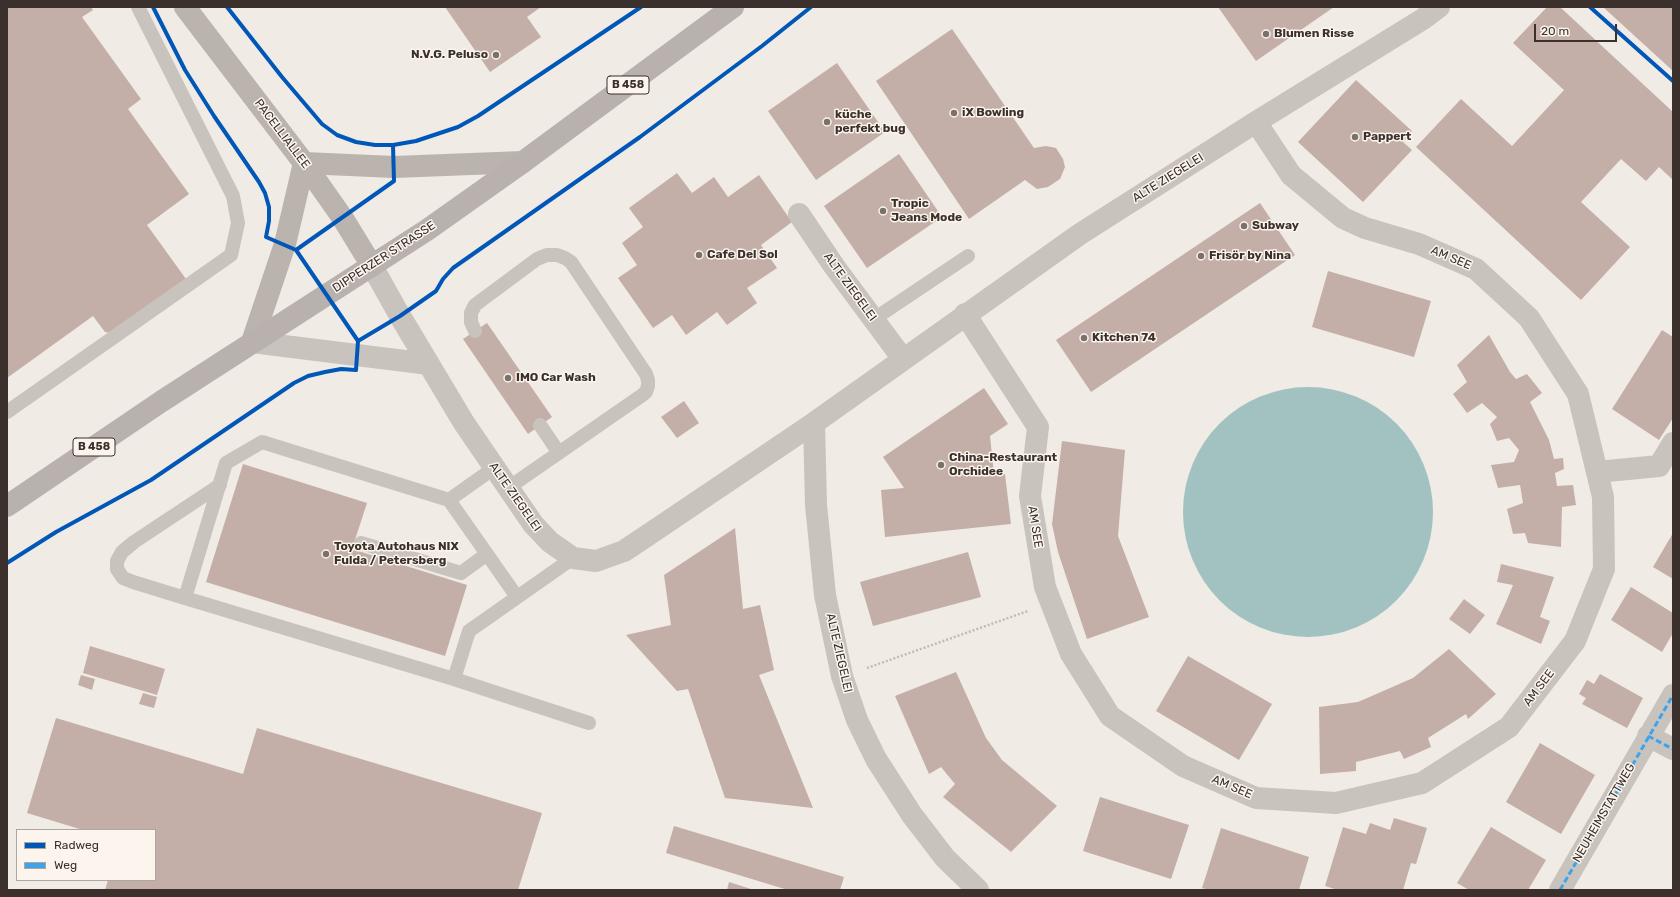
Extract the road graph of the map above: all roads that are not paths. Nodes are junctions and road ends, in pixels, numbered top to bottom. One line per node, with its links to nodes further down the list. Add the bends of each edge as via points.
1 (138, 7): 17 (lane, via 233,196 238,223 231,255)
2 (185, 7): 7 (main road, PACELLIALLEE)
3 (733, 7): 6 (main road, DIPPERZER STRASSE / B 458)
4 (1439, 7): 5 (street, ALTE ZIEGELEI)
5 (1256, 122): 11 (street, ALTE ZIEGELEI, via 1080,234); 23 (street, AM SEE, via 1291,175 1343,218 1365,228 1419,244 1476,269 1529,318 1578,394)
6 (523, 162): 7 (main road, via 394,167); 10 (main road, DIPPERZER STRASSE / B 458)
7 (304, 163): 10 (main road, PACELLIALLEE); 14 (main road, via 285,244)
8 (799, 214): 12 (street, ALTE ZIEGELEI)
9 (968, 256): 12 (lane)
10 (372, 266): 14 (main road, DIPPERZER STRASSE / B 458); 16 (street, ALTE ZIEGELEI)
11 (966, 314): 15 (street, ALTE ZIEGELEI); 23 (street, AM SEE, via 1038,427 1030,496 1045,587 1071,654 1110,716 1183,766 1256,798 1336,803 1422,783 1509,728 1575,641 1604,569 1603,497)
12 (874, 319): 15 (street, ALTE ZIEGELEI)
13 (475, 331): 21 (lane, via 471,313 475,305 537,259 546,255 557,255 571,262 646,374 648,386 641,396)
14 (252, 342): 16 (street); 27 (main road, DIPPERZER STRASSE / B 458)
15 (903, 359): 18 (street, ALTE ZIEGELEI)
16 (429, 364): 22 (street, ALTE ZIEGELEI)
17 (7, 412)
18 (814, 423): 30 (street, ALTE ZIEGELEI, via 624,551 596,561); 38 (street, ALTE ZIEGELEI, via 816,506 824,587 842,676 857,720 880,765 912,815 945,858)
19 (540, 426): 21 (lane)
20 (1673, 443): 23 (street, via 1659,466)
21 (559, 453): 25 (lane)
22 (494, 468): 25 (street, ALTE ZIEGELEI); 26 (lane)
23 (1597, 472)
24 (220, 484): 26 (lane, via 226,463 262,442); 31 (lane); 31 (lane, via 134,542 116,561 117,569 124,578)
25 (508, 488): 30 (street, ALTE ZIEGELEI, via 533,524 550,542)
26 (450, 500): 29 (lane)
27 (7, 506)
28 (361, 543): 29 (lane, via 461,573)
29 (487, 554): 32 (lane)
30 (573, 558): 32 (lane)
31 (184, 598): 33 (lane)
32 (517, 598): 33 (lane, via 469,631)
33 (454, 680): 35 (lane)
34 (1673, 695): 36 (street, NEUHEIMSTATTWEG)
35 (589, 723)
36 (1648, 736): 37 (street); 39 (street, NEUHEIMSTATTWEG)
37 (1673, 749)
38 (978, 890)
39 (1560, 890)

